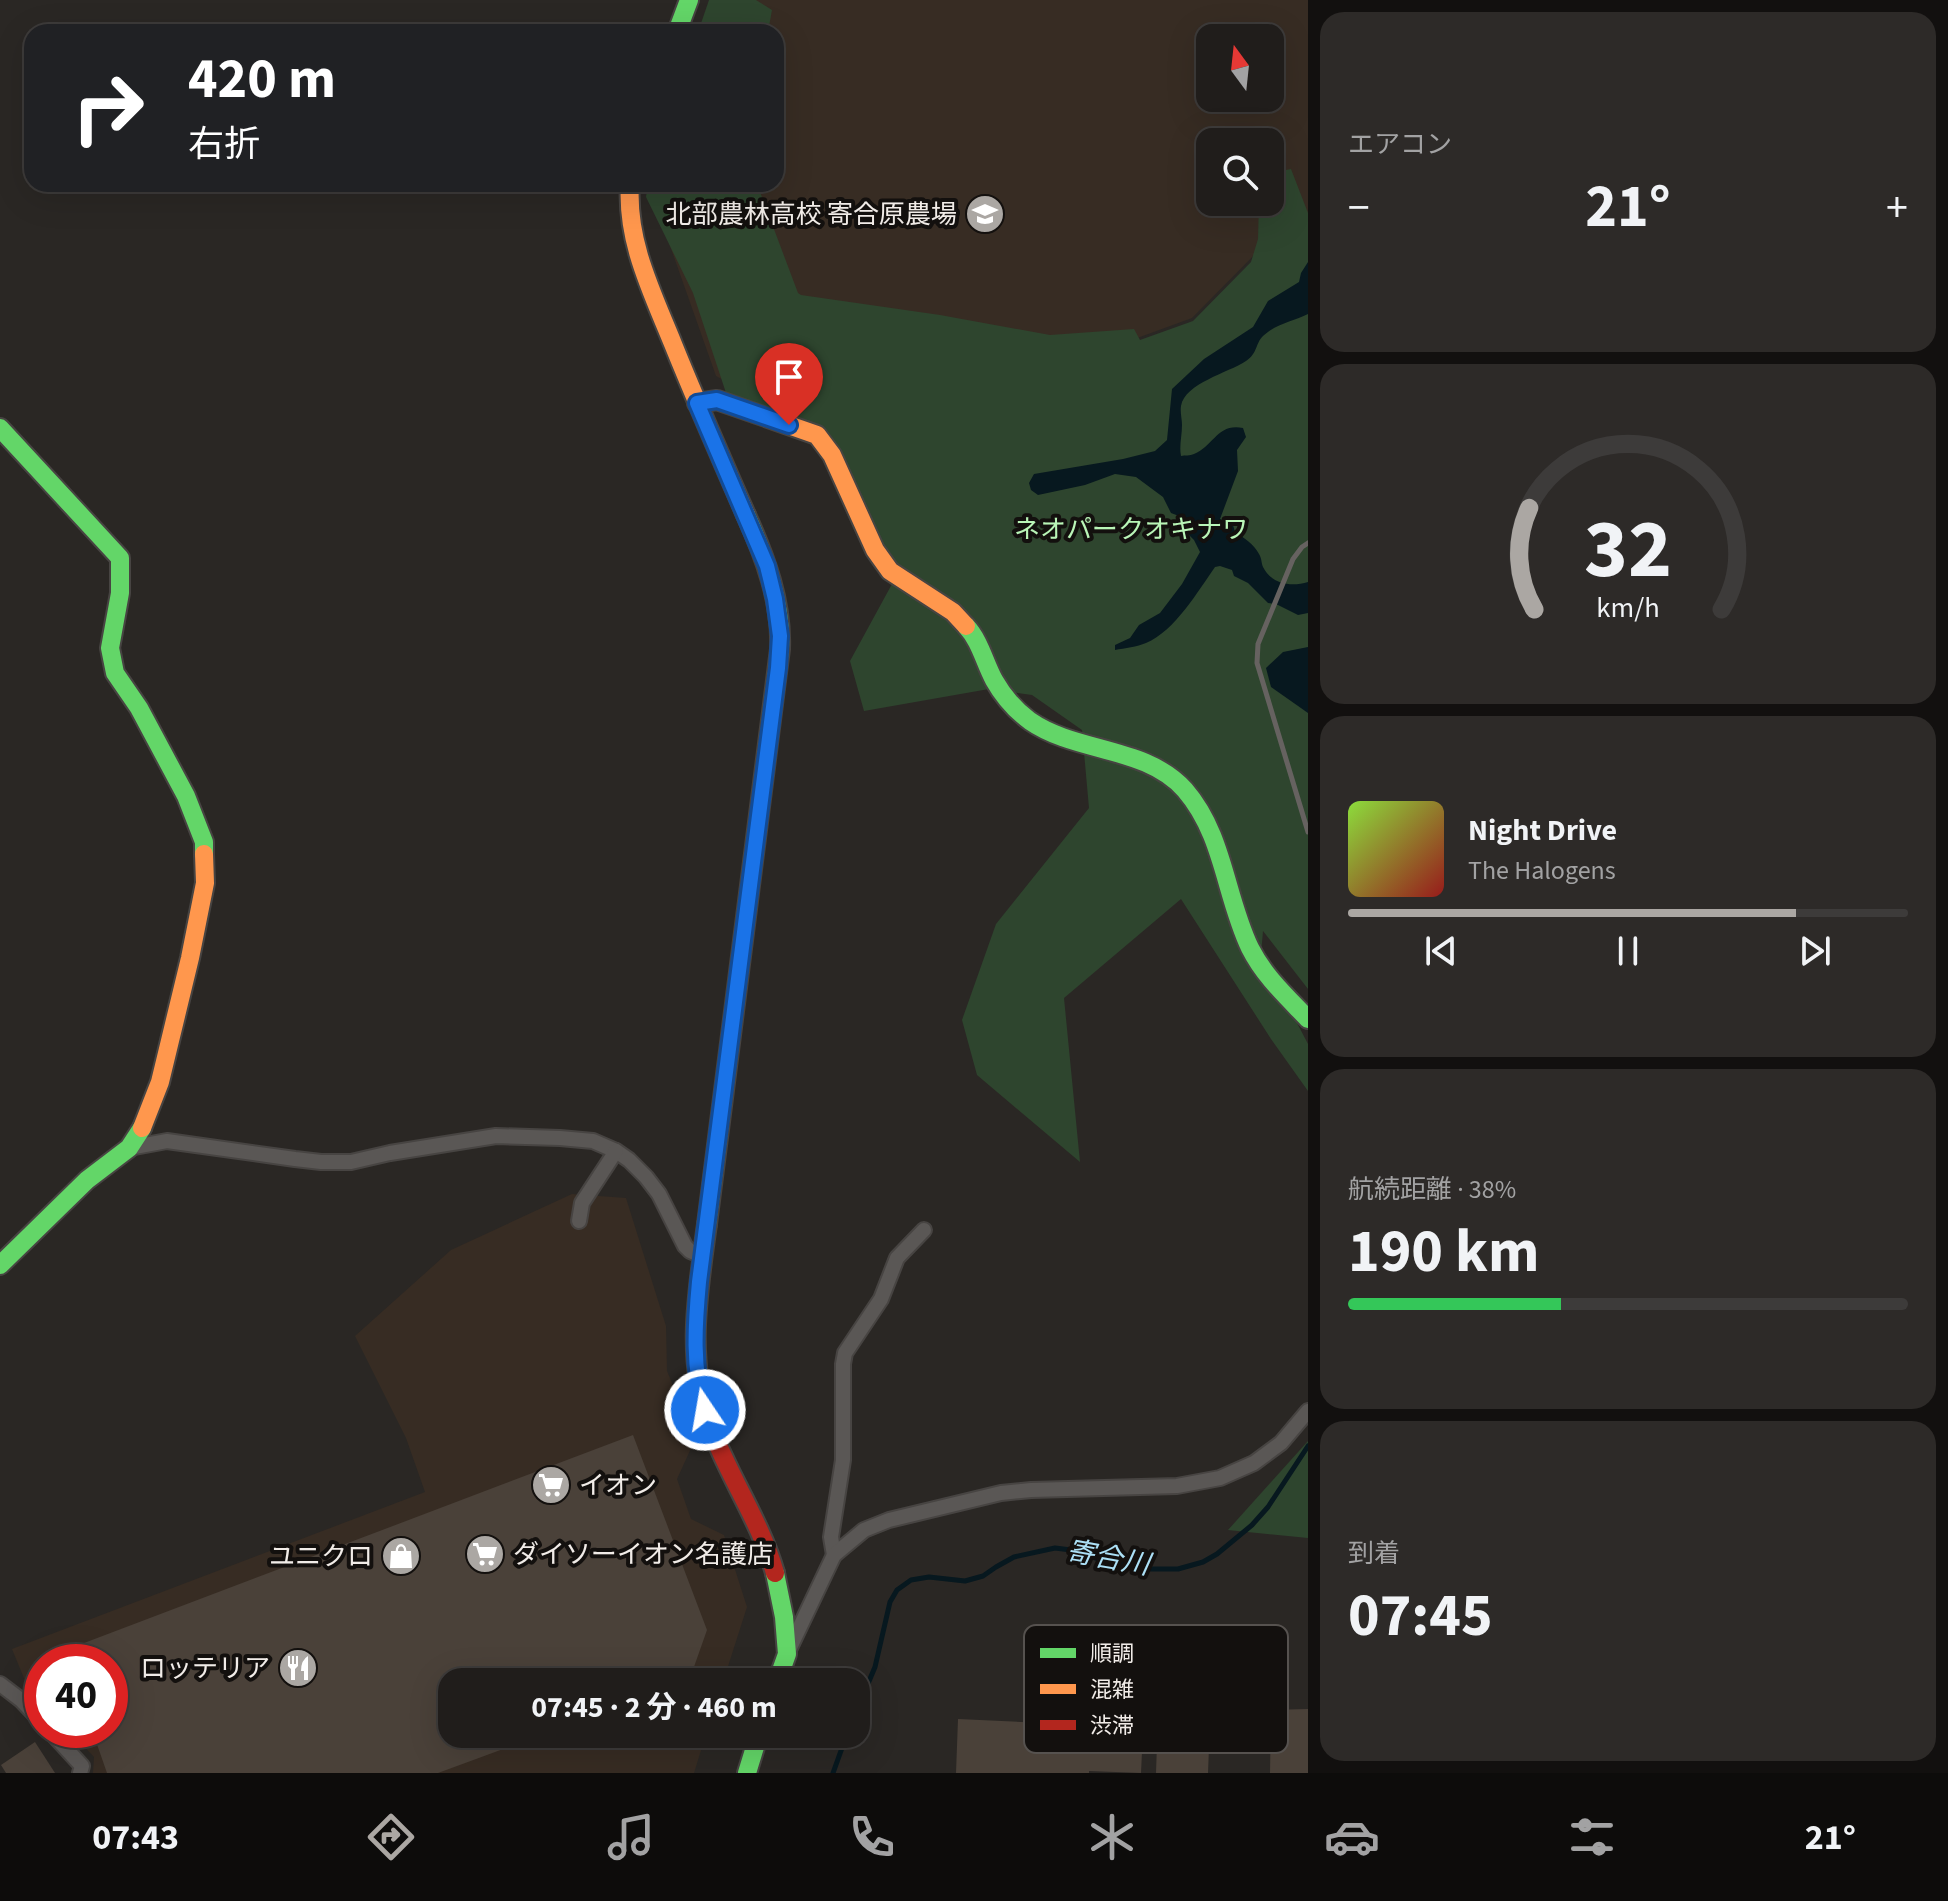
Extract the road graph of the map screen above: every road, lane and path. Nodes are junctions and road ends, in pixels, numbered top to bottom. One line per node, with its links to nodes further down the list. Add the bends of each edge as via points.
1 (689, 0): 2 (street)
2 (680, 24)
3 (630, 192): 4 (street, via 635,246)
4 (697, 403): 6 (street, via 725,402 817,435 890,571 953,612 974,635 1009,702 1032,722 1137,759 1185,790 1213,833 1250,947 1266,974); 11 (street, via 767,566 780,636)
5 (0, 428): 7 (street, via 120,558 110,648 115,673 172,768 204,842 205,883 160,1082)
6 (1308, 1019)
7 (129, 1148): 8 (street, via 167,1141 351,1162 496,1136 593,1141); 12 (street, via 87,1180)
8 (616, 1151): 9 (street, via 582,1203); 11 (street, via 659,1194 685,1246)
9 (579, 1221)
10 (924, 1230): 14 (street, via 897,1258 881,1299 845,1353)
11 (702, 1256): 15 (street, via 695,1358 700,1394 774,1570)
12 (0, 1265)
13 (1308, 1411): 14 (street, via 1281,1443 1220,1478 1177,1486 1001,1493 889,1520 864,1530)
14 (834, 1555): 15 (street)
15 (787, 1654): 16 (street)
16 (782, 1668)
17 (0, 1684): 18 (street)
18 (24, 1703)
19 (66, 1748): 21 (street, via 82,1766)
20 (755, 1748): 22 (street)
21 (80, 1773)
22 (747, 1773)

